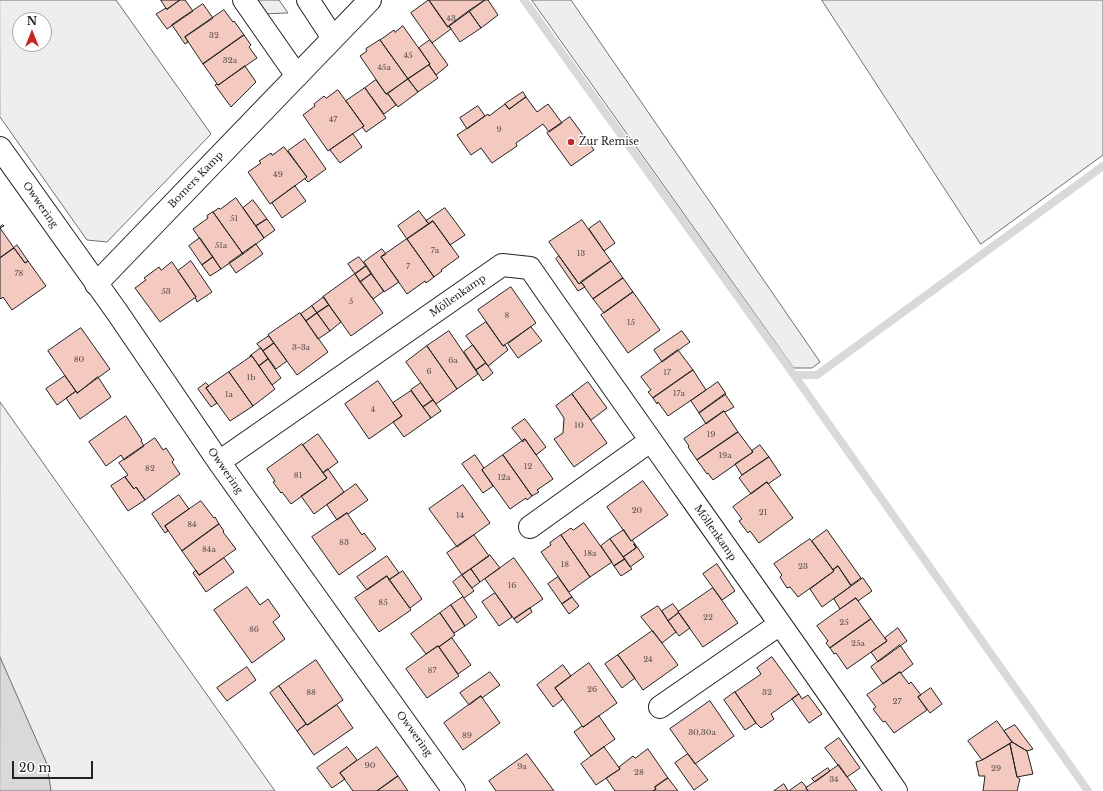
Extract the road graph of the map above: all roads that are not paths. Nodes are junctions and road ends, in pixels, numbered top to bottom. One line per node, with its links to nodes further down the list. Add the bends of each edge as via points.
1 (244, 0): 5 (street)
2 (308, 0): 4 (street)
3 (370, 0): 4 (street, Bomers Kamp)
4 (333, 38): 5 (street, Bomers Kamp)
5 (297, 76): 7 (street, Bomers Kamp)
6 (0, 148): 7 (street, Owwering)
7 (96, 284): 9 (street, Owwering)
8 (650, 441): 9 (street, Möllenkamp, via 530,268 502,265); 10 (street); 11 (street, Möllenkamp)
9 (219, 462): 13 (street, Owwering)
10 (530, 527)
11 (780, 624): 12 (street); 14 (street, Möllenkamp)
12 (660, 707)
13 (454, 791)
14 (896, 791)

